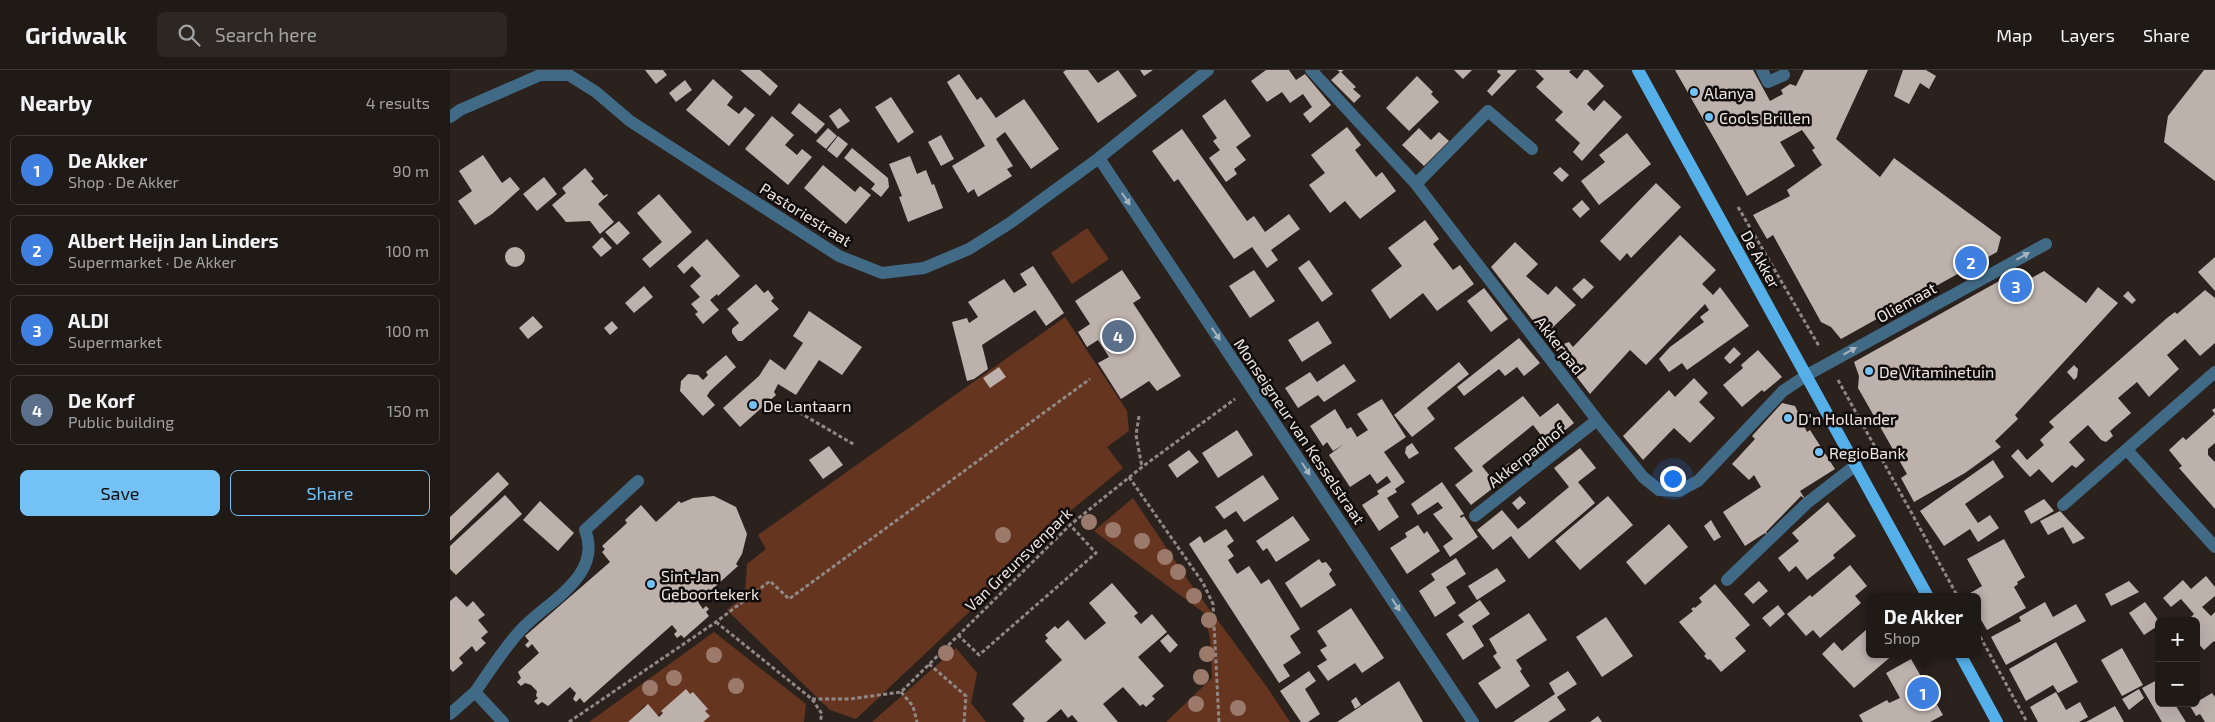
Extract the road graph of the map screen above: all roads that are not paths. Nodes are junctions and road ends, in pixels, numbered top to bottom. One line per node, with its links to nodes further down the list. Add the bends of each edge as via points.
1 (1208, 70): 9 (street, Pastoriestraat)
2 (1311, 70): 10 (street, Akkerpad)
3 (1638, 70): 13 (main road, De Akker)
4 (1762, 70): 6 (street, via 1768,82)
5 (562, 72): 7 (street, via 540,75); 9 (street, Pastoriestraat, via 596,92 630,121 839,256 882,272 924,268 969,249)
6 (1784, 74)
7 (450, 117)
8 (1532, 149): 10 (street, via 1488,111)
9 (1099, 158): 27 (street, Monseigneur van Kesselstraat, one-way to 27)
10 (1416, 184): 14 (street, Akkerpad)
11 (2046, 244): 13 (street, Oliemaat, one-way to 11)
12 (2215, 372): 15 (street)
13 (1807, 375): 14 (street, Akkerpad, via 1783,391 1698,481 1679,491 1659,490 1643,477); 16 (main road, De Akker)
14 (1596, 420): 19 (street, Akkerpadhof)
15 (2127, 450): 18 (street); 20 (street)
16 (1856, 465): 21 (street, via 1807,503); 22 (main road, De Akker)
17 (638, 481): 24 (street, via 585,530 589,539 588,559 578,578 519,632)
18 (2063, 505)
19 (1475, 516)
20 (2215, 547)
21 (1727, 580)
22 (1926, 593)
23 (1962, 658): 28 (main road)
24 (475, 692): 25 (street); 26 (street)
25 (450, 714)
26 (503, 722)
27 (1473, 722)
28 (1997, 722)

